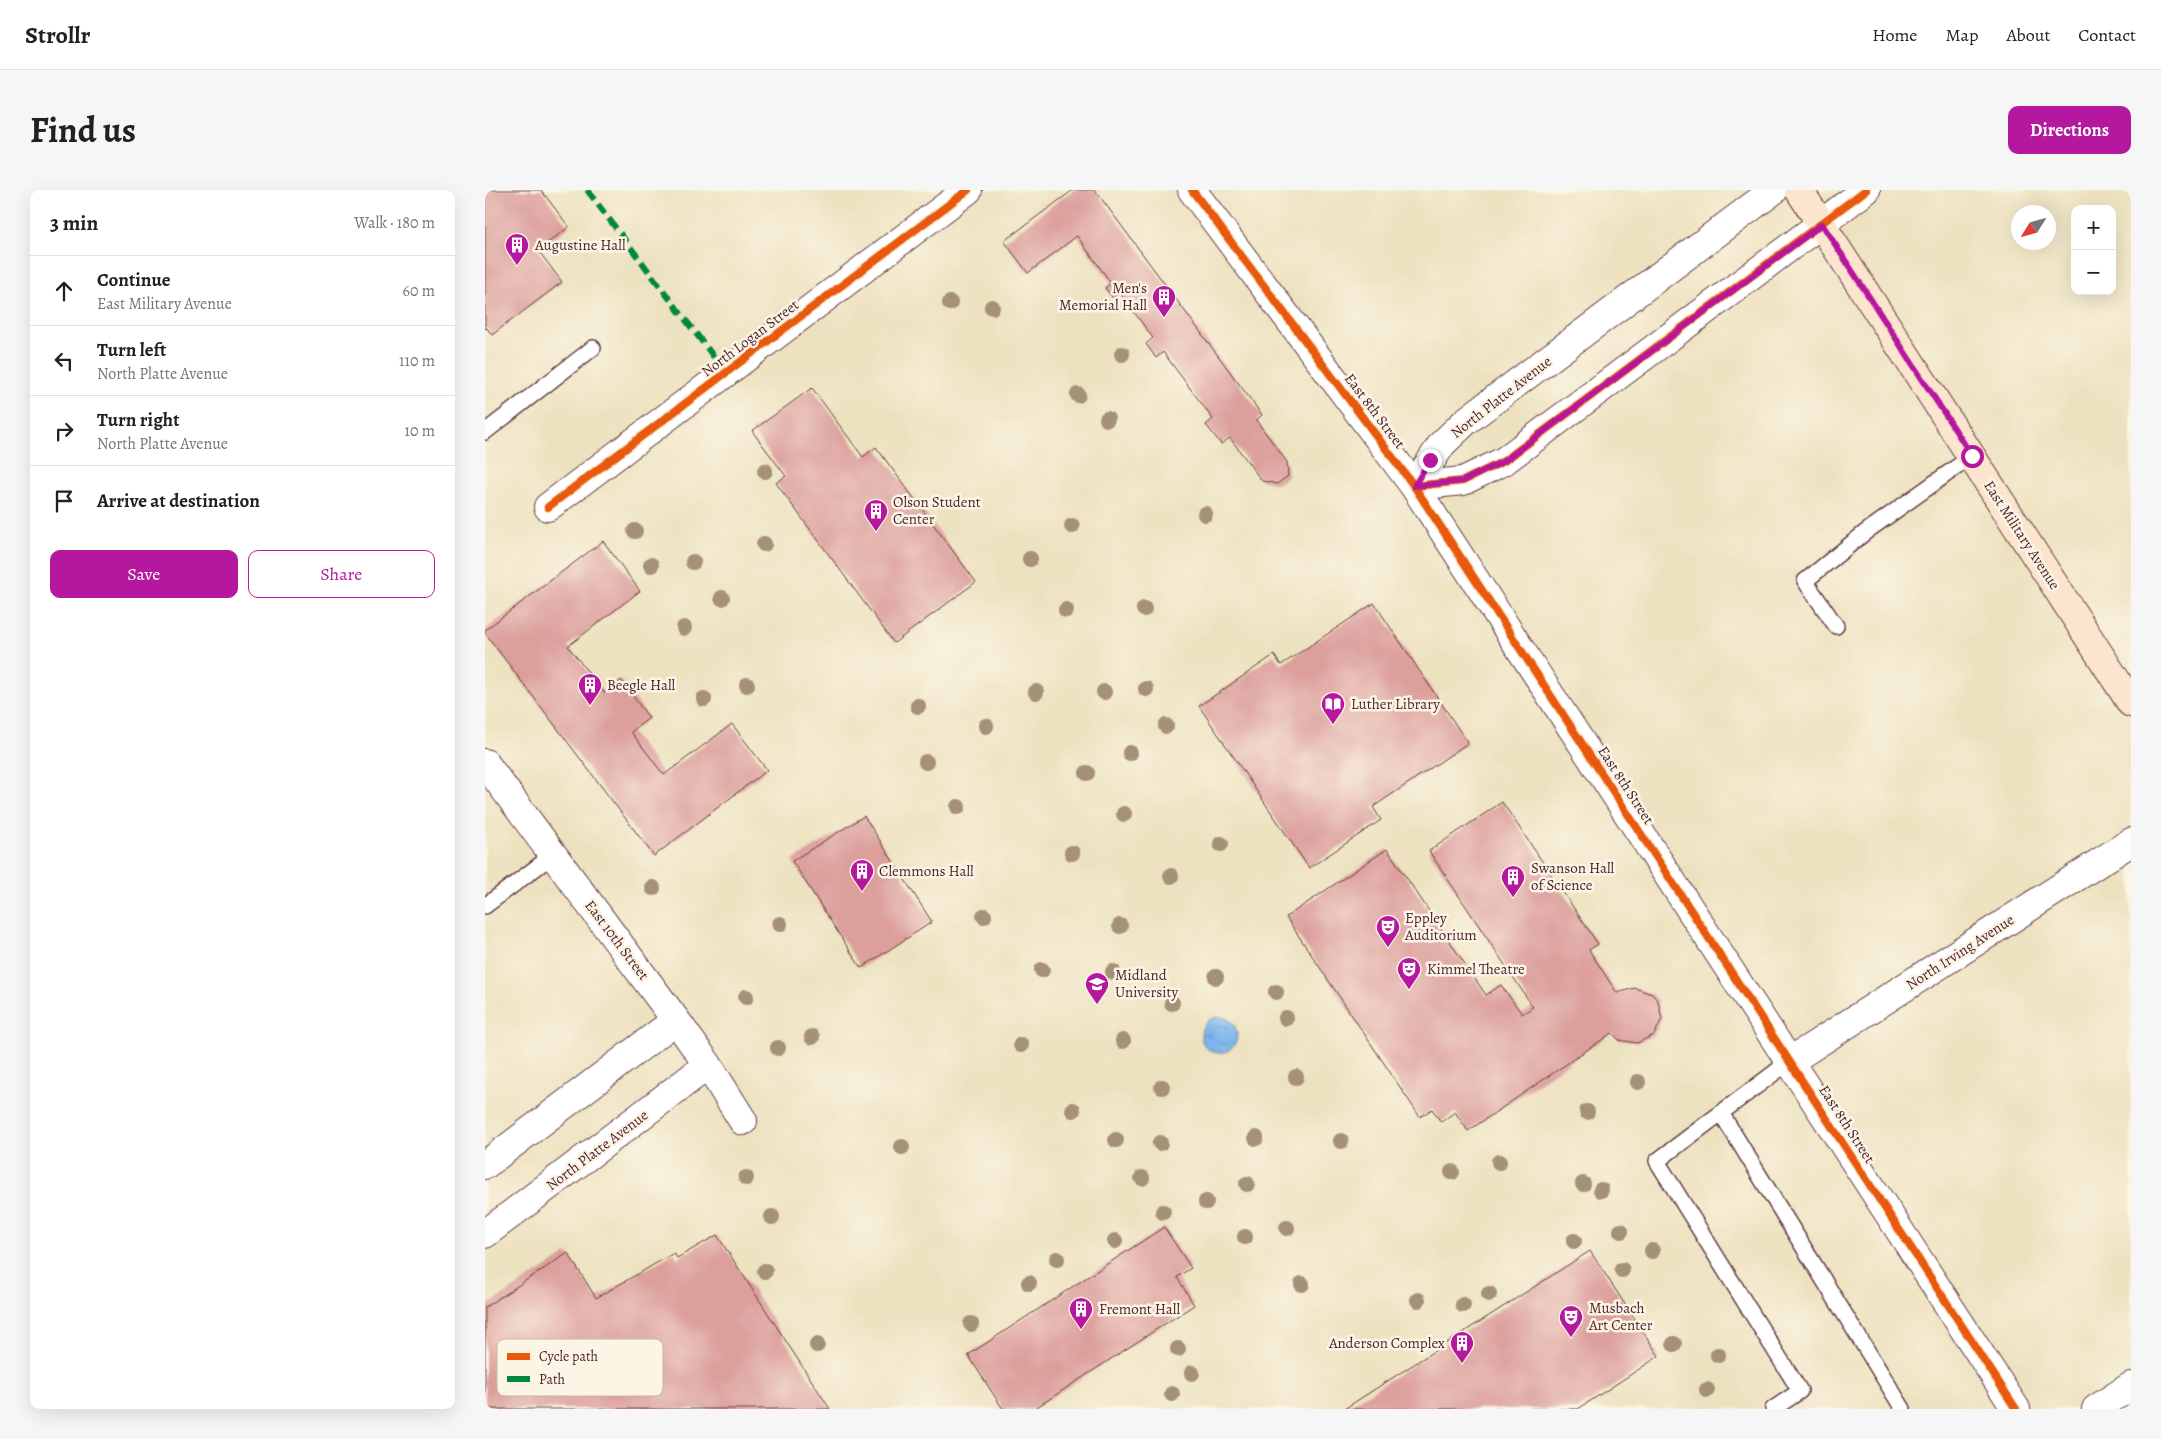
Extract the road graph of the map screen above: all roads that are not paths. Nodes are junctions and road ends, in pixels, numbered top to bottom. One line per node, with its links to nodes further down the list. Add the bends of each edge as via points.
1 (968, 190): 11 (street, North Logan Street)
2 (1191, 190): 10 (street, East 8th Street)
3 (1774, 190): 10 (street, North Platte Avenue, via 1467,421 1442,444)
4 (1799, 190): 6 (main road, East Military Avenue)
5 (1867, 190): 6 (street)
6 (1822, 224): 9 (main road, East Military Avenue); 10 (street, via 1504,461 1463,481)
7 (593, 348): 8 (lane)
8 (485, 432)
9 (1972, 456): 12 (lane, via 1867,531 1805,581); 13 (main road, East Military Avenue)
10 (1414, 486): 19 (street, East 8th Street)
11 (549, 507)
12 (1836, 626)
13 (2131, 704)
14 (485, 763): 16 (street, East 10th Street)
15 (2131, 842): 19 (street, North Irving Avenue)
16 (553, 855): 17 (lane); 18 (street, East 10th Street)
17 (487, 905)
18 (676, 1020): 20 (street, East 10th Street); 23 (street)
19 (1790, 1060): 21 (lane); 28 (street, East 8th Street)
20 (708, 1065): 22 (street, East 10th Street); 24 (street, North Platte Avenue)
21 (1721, 1113): 26 (lane, via 1657,1161 1800,1391); 27 (lane)
22 (743, 1121)
23 (485, 1165)
24 (485, 1234)
25 (2131, 1386): 29 (street)
26 (1773, 1409)
27 (1903, 1409)
28 (2016, 1409)
29 (2096, 1409)

